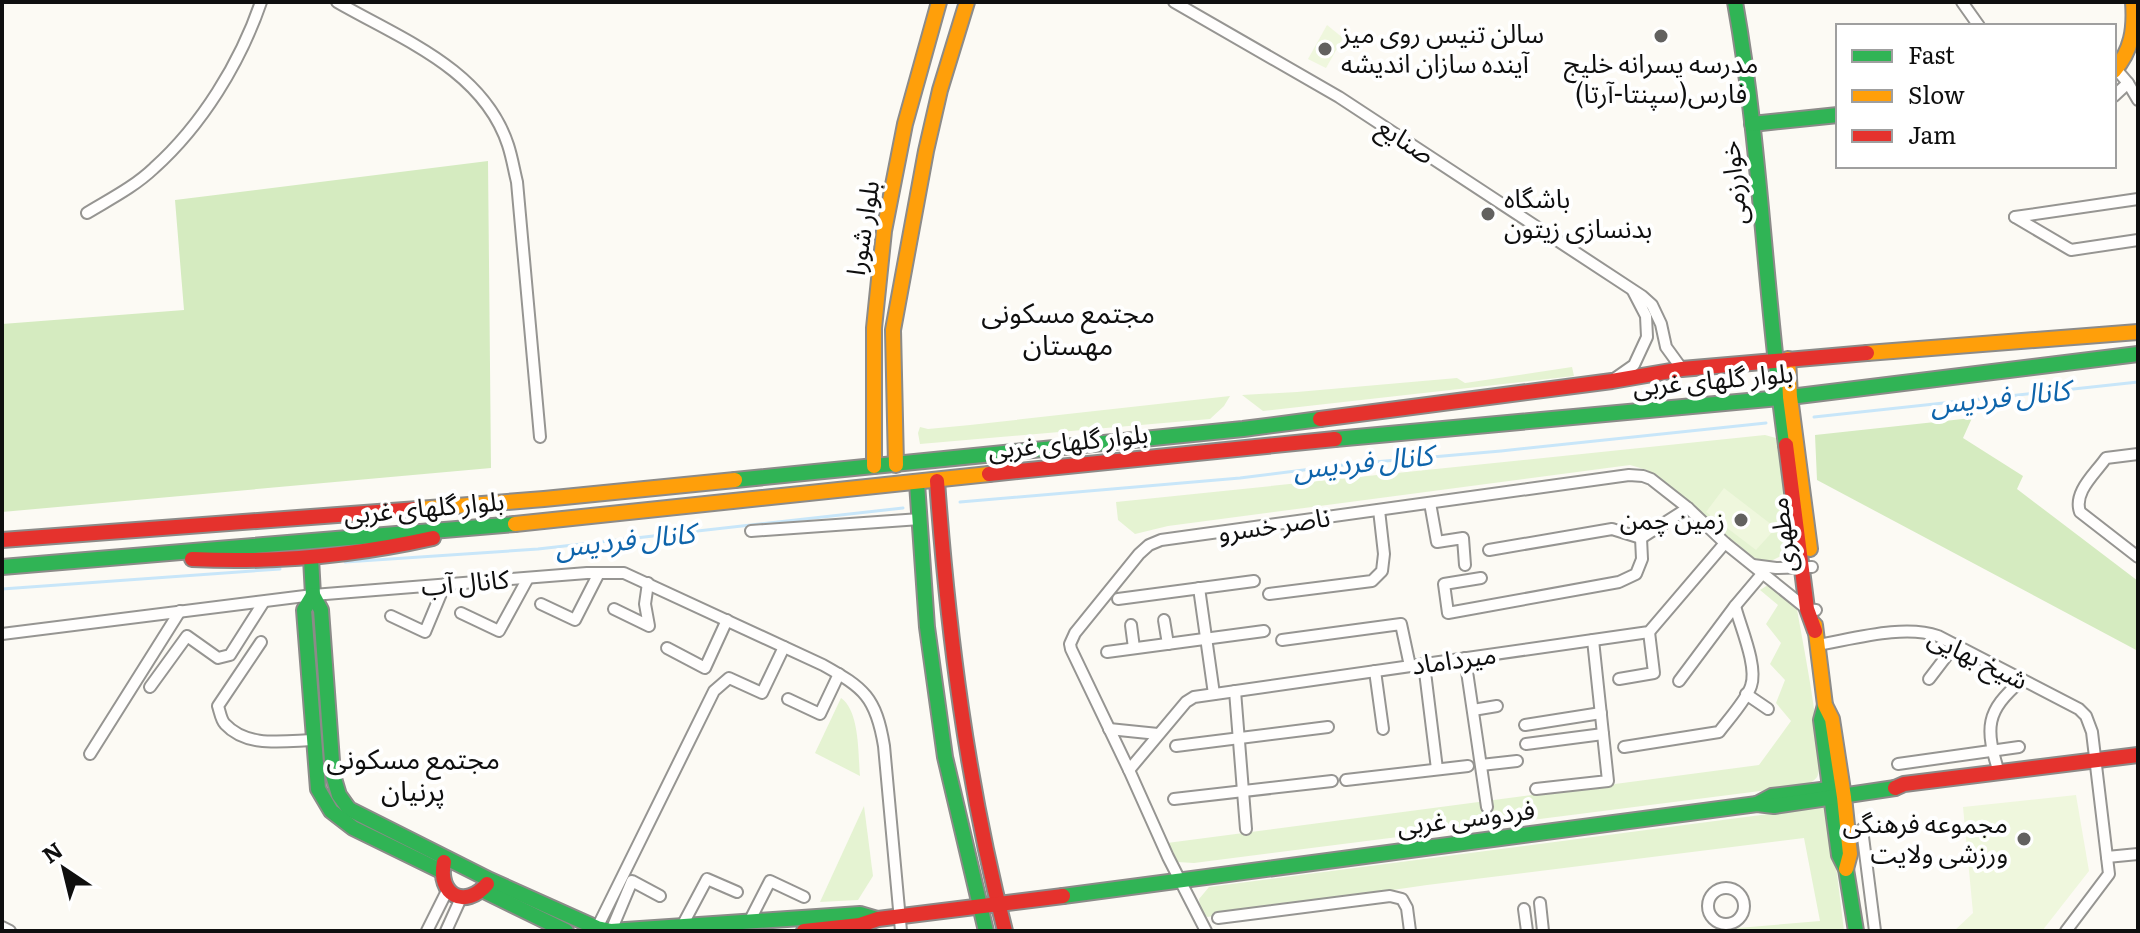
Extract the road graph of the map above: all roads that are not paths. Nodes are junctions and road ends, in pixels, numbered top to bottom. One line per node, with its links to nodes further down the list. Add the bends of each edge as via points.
1 (261, 2): 19 (street, via 233,64 179,144 153,170)
2 (337, 2): 30 (street, via 447,64 468,81 497,121 517,182)
3 (939, 2): 35 (main road, بلوار شورا, via 905,124 884,231 874,328)
4 (967, 2): 34 (main road, بلوار شورا, via 929,136 893,330)
5 (1174, 2): 21 (street, صنایع, via 1339,97)
6 (1735, 2): 17 (main road, خوارزمی)
7 (1962, 2): 9 (street)
8 (2133, 2): 10 (main road)
9 (1978, 24)
10 (2134, 53): 11 (main road)
11 (2116, 69)
12 (2116, 71): 13 (street)
13 (2128, 83): 14 (street); 15 (street)
14 (2116, 94)
15 (2138, 100)
16 (1836, 115): 17 (main road)
17 (1752, 124): 24 (main road, خوارزمی)
18 (2138, 199): 20 (street, via 2015,217 2071,250)
19 (87, 213)
20 (2138, 240)
21 (1632, 289): 25 (street, صنایع, via 1652,305 1666,347); 26 (street, via 1646,316 1647,337 1634,365)
22 (2138, 332): 24 (main road, بلوار گلهای غربی)
23 (2138, 354): 27 (main road, بلوار گلهای غربی)
24 (1782, 359): 25 (main road, بلوار گلهای غربی); 28 (main road, مطهری)
25 (1682, 369): 26 (main road, بلوار گلهای غربی)
26 (1612, 381): 31 (main road, بلوار گلهای غربی)
27 (1816, 394): 28 (main road, بلوار گلهای غربی); 29 (main road, via 1801,408)
28 (1784, 398): 29 (main road, مطهری); 33 (main road, بلوار گلهای غربی); 57 (main road)
29 (1794, 428): 57 (main road, مطهری)
30 (540, 437)
31 (1090, 445): 33 (main road, via 1101,456); 34 (main road, بلوار گلهای غربی)
32 (2138, 454): 52 (street, via 2106,458 2078,496 2080,512)
33 (1095, 464): 36 (main road, بلوار گلهای غربی)
34 (896, 465): 35 (main road, بلوار گلهای غربی)
35 (874, 466): 37 (main road, بلوار گلهای غربی)
36 (937, 481): 38 (main road, بلوار گلهای غربی); 43 (main road)
37 (709, 483): 40 (main road, via 700,490 703,502); 48 (main road, بلوار گلهای غربی)
38 (917, 483): 40 (main road, بلوار گلهای غربی); 44 (main road)
39 (1430, 503): 41 (street, ناصر خسرو, via 1629,475 1651,479); 42 (street, ناصر خسرو); 54 (street, via 1437,542 1463,538)
40 (710, 504): 45 (main road, بلوار گلهای غربی)
41 (1688, 508): 47 (street); 49 (street, ناصر خسرو)
42 (1379, 510): 66 (street, via 1384,554 1382,571 1372,581); 114 (street, ناصر خسرو, via 1149,545 1070,644)
43 (940, 518): 44 (main road, via 930,512); 155 (main road, via 956,686)
44 (920, 519): 46 (street); 156 (main road, via 927,627 945,757)
45 (475, 527): 51 (main road, بلوار گلهای غربی); 53 (main road, via 347,556)
46 (751, 531)
47 (1641, 538): 50 (street, via 1612,529); 61 (street, via 1636,574 1619,582 1448,613 1444,584)
48 (2, 540)
49 (1725, 543): 55 (street, ناصر خسرو); 81 (street)
50 (1489, 550)
51 (144, 556): 53 (main road, via 267,562); 56 (main road, بلوار گلهای غربی)
52 (2138, 557)
53 (311, 558): 67 (main road)
54 (1465, 565)
55 (1751, 565): 57 (street); 59 (street, ناصر خسرو)
56 (2, 567)
57 (1807, 567): 73 (main road, مطهری)
58 (599, 573): 60 (street, کانال آب); 63 (street, کانال آب, via 624,573); 70 (street, via 575,620)
59 (1762, 574): 71 (street); 73 (street, ناصر خسرو)
60 (528, 578): 64 (street, کانال آب); 75 (street, via 499,631)
61 (1481, 578)
62 (1254, 581): 65 (street)
63 (648, 583): 72 (street, via 649,626); 77 (street, کانال آب)
64 (445, 584): 67 (street, کانال آب); 76 (street, via 425,632)
65 (1199, 588): 68 (street); 84 (street)
66 (1269, 594)
67 (313, 595): 69 (street, کانال آب); 119 (main road, via 304,610); 146 (main road, via 321,610 333,775 339,795 349,809)
68 (1118, 599)
69 (263, 603): 74 (street, کانال آب); 103 (street, via 230,655 218,658 187,636)
70 (541, 604)
71 (1735, 606): 102 (street); 106 (street, via 1752,667)
72 (614, 609)
73 (1811, 609): 83 (main road, مطهری)
74 (180, 611): 82 (street, کانال آب); 125 (street)
75 (461, 613)
76 (391, 616)
77 (727, 620): 90 (street, کانال آب); 91 (street, via 705,668)
78 (1164, 620): 88 (street)
79 (1131, 625): 92 (street)
80 (1264, 631): 84 (street)
81 (1649, 632): 86 (street, میرداماد); 99 (street, via 1654,673)
82 (2, 634)
83 (1816, 638): 89 (street, شیخ بهایی, via 1907,630 1925,631); 139 (main road, مطهری, via 1825,705 1832,719)
84 (1206, 639): 88 (street); 105 (street)
85 (1282, 640): 96 (street, via 1401,624)
86 (1593, 640): 94 (street, میرداماد); 111 (street)
87 (261, 642): 119 (street, via 218,706 224,724 264,742)
88 (1168, 644): 92 (street)
89 (1955, 645): 100 (street); 101 (street, شیخ بهایی)
90 (784, 647): 98 (street, کانال آب); 163 (street, via 762,693 729,678 714,691)
91 (667, 648)
92 (1134, 648): 93 (street)
93 (1107, 652)
94 (1465, 658): 95 (street, میرداماد); 110 (street)
95 (1424, 664): 96 (street, میرداماد); 132 (street)
96 (1410, 666): 97 (street, میرداماد)
97 (1375, 671): 104 (street, میرداماد); 115 (street)
98 (839, 674): 107 (street, via 820,714); 160 (street, کانال آب, via 873,703 880,722)
99 (1619, 679)
100 (1929, 679)
101 (2022, 680): 124 (street, via 1992,715); 127 (street, شیخ بهایی, via 2086,716)
102 (1679, 681)
103 (150, 687)
104 (1235, 691): 105 (street, میرداماد); 118 (street)
105 (1214, 694): 116 (street, میرداماد, via 1186,702)
106 (1746, 694): 109 (street); 122 (street, via 1719,732)
107 (788, 699)
108 (1497, 706): 110 (street)
109 (1768, 709)
110 (1473, 710): 130 (street)
111 (1601, 713): 112 (street); 117 (street)
112 (1525, 725)
113 (1328, 727): 118 (street)
114 (1109, 729): 116 (street); 133 (street, ناصر خسرو)
115 (1383, 729)
116 (1158, 734): 133 (street, میرداماد)
117 (1603, 734): 120 (street); 137 (street, via 1608,781)
118 (1239, 739): 121 (street); 138 (street)
119 (313, 740): 146 (main road, via 318,789 331,811 353,828)
120 (1526, 744)
121 (1176, 746)
122 (1624, 747)
123 (2019, 747): 124 (street)
124 (1992, 750): 129 (street); 134 (street)
125 (90, 754)
126 (2138, 755): 127 (main road, فردوسی غربی)
127 (2096, 760): 134 (main road, فردوسی غربی); 145 (street, شیخ بهایی)
128 (1517, 761): 130 (street)
129 (1898, 764)
130 (1481, 765): 141 (street)
131 (1468, 766): 132 (street)
132 (1437, 769): 135 (street)
133 (1129, 770): 147 (street, ناصر خسرو)
134 (1999, 773): 139 (main road, فردوسی غربی)
135 (1346, 780)
136 (1332, 781): 138 (street)
137 (1536, 789)
138 (1243, 792): 140 (street); 142 (street)
139 (1837, 793): 147 (main road, فردوسی غربی, via 1774,806 1757,804); 175 (main road, مطهری, via 1850,854 1846,869)
140 (1174, 799)
141 (1487, 807)
142 (1246, 829)
143 (1862, 829): 176 (street)
144 (2138, 854): 145 (street)
145 (2107, 857): 177 (street, via 2109,874)
146 (443, 864): 148 (main road); 149 (main road)
147 (1180, 880): 155 (main road, فردوسی غربی); 171 (street, ناصر خسرو)
148 (487, 885): 153 (main road, via 473,897); 163 (main road); 167 (main road)
149 (447, 891): 153 (main road); 165 (street)
150 (737, 892): 161 (street, via 707,879)
151 (660, 896): 163 (street, via 632,881)
152 (804, 897): 159 (street, via 770,881)
153 (461, 898): 166 (street)
154 (1540, 903): 174 (street)
155 (998, 905): 156 (main road, فردوسی غربی); 170 (main road)
156 (980, 908): 160 (main road, فردوسی غربی); 169 (main road)
157 (1524, 909): 173 (street)
158 (1218, 918): 172 (street, via 1390,896 1402,899)
159 (749, 922): 160 (main road, via 860,914); 161 (main road)
160 (890, 923): 168 (main road)
161 (682, 926): 163 (main road)
162 (2, 927): 164 (street)
163 (604, 929)
164 (10, 931)
165 (427, 931)
166 (446, 931)
167 (566, 931)
168 (804, 931)
169 (986, 931)
170 (1005, 931)
171 (1206, 931)
172 (1410, 931)
173 (1525, 931)
174 (1543, 931)
175 (1856, 931)
176 (1875, 931)
177 (2066, 931)

